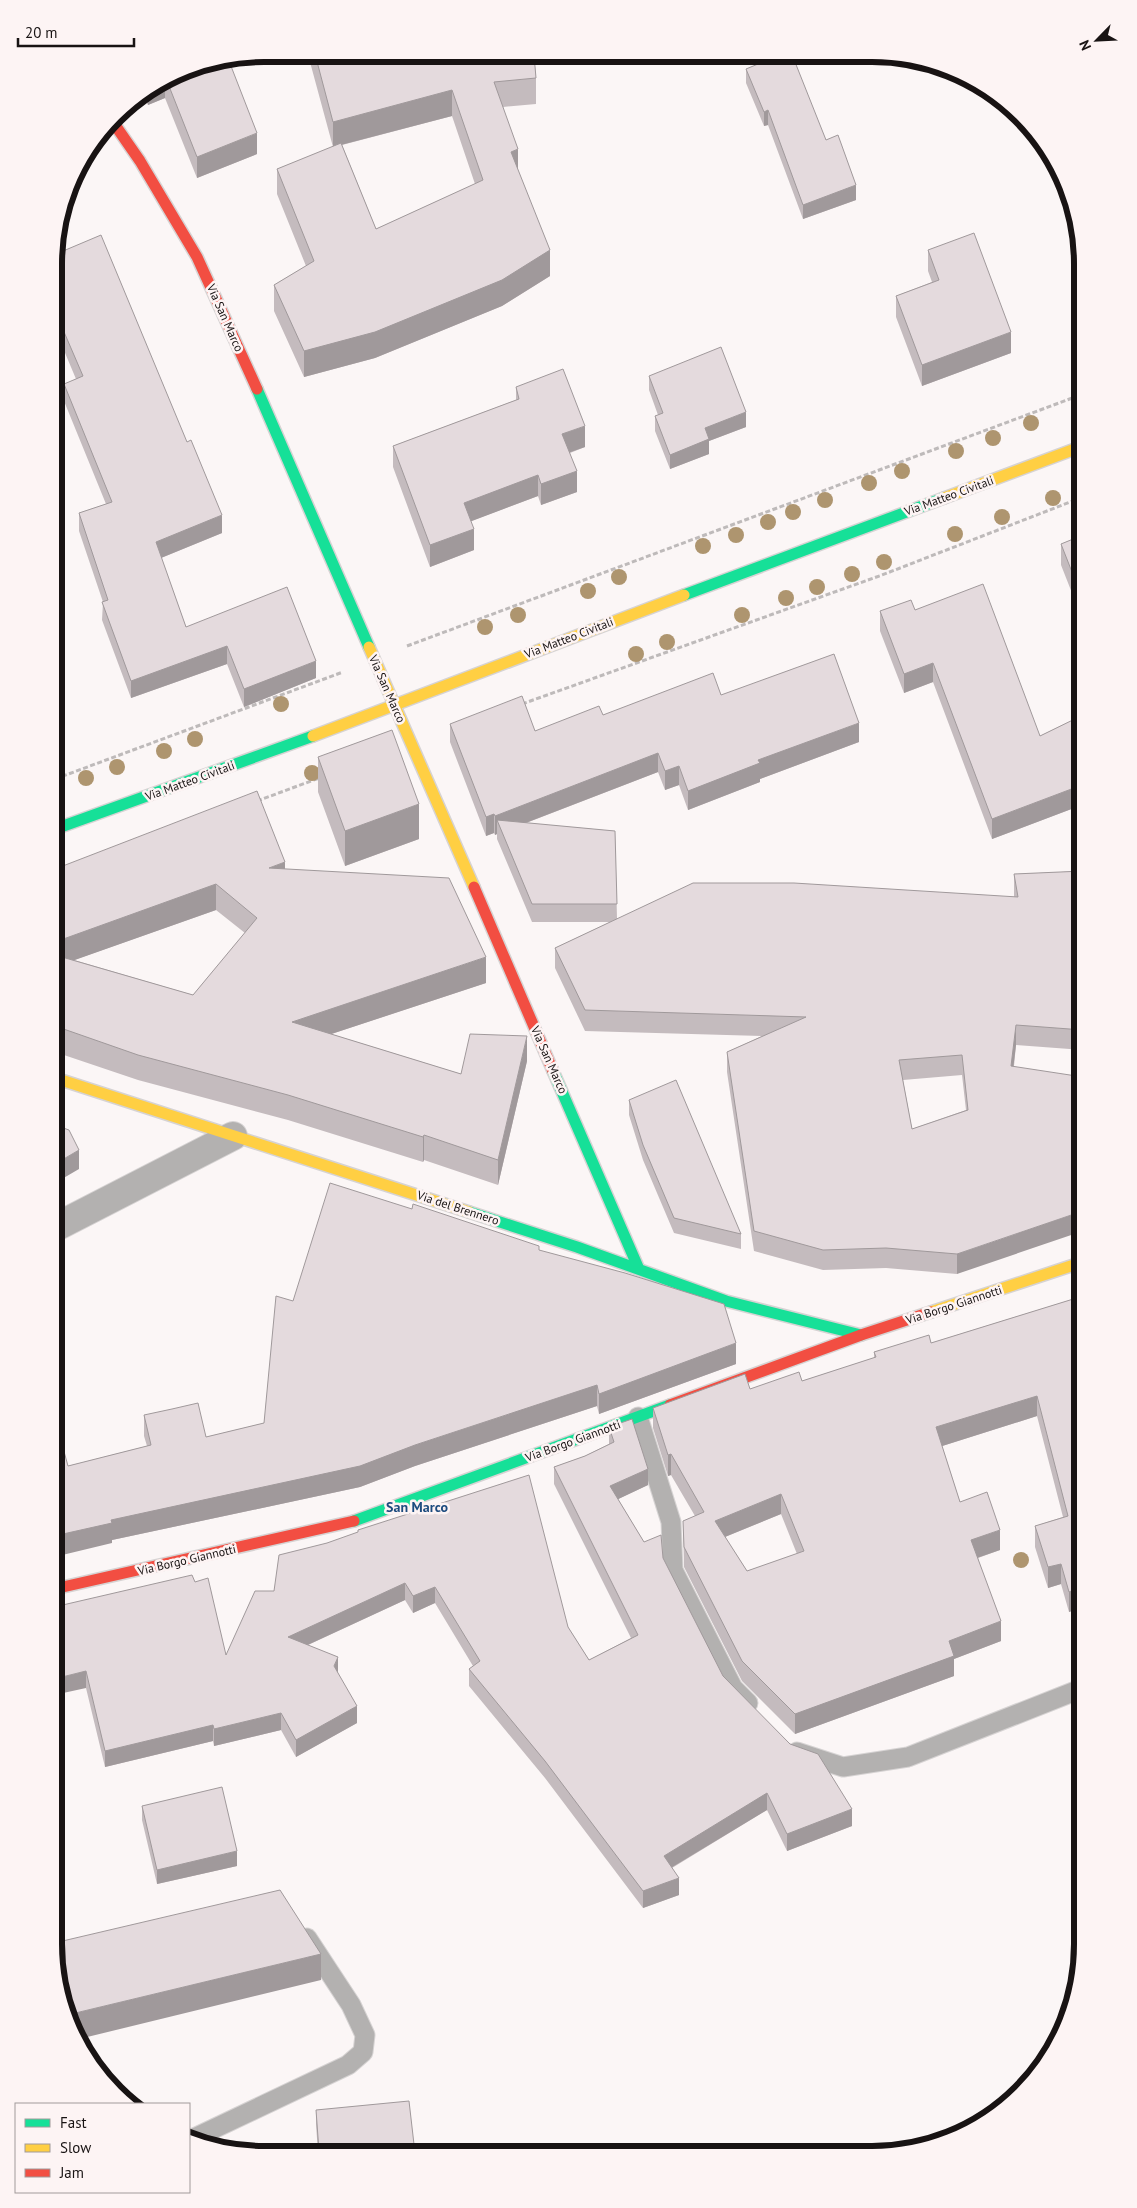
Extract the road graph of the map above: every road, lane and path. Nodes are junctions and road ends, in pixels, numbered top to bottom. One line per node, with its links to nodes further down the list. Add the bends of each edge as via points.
1 (117, 127): 5 (street, Via San Marco, via 197,257)
2 (1075, 397): 5 (path)
3 (1075, 449): 6 (street, Via Matteo Civitali)
4 (1075, 500): 7 (path, via 882,575)
5 (374, 660): 6 (street, Via San Marco); 9 (path)
6 (396, 706): 11 (street, Via Matteo Civitali); 16 (street, Via San Marco)
7 (514, 707)
8 (330, 774): 10 (path)
9 (62, 775)
10 (255, 802)
11 (62, 826)
12 (62, 1080): 13 (street, Via del Brennero)
13 (233, 1136): 14 (street); 16 (street, Via del Brennero)
14 (62, 1224)
15 (1075, 1265): 17 (street, Via Borgo Giannotti)
16 (638, 1267): 17 (street, Via del Brennero, via 726,1301)
17 (861, 1336): 18 (street, Via Borgo Giannotti)
18 (638, 1417): 19 (street, Via Borgo Giannotti, via 344,1525); 21 (lane, via 671,1522 673,1570 733,1688)
19 (62, 1587)
20 (1075, 1691): 22 (lane, via 908,1757 843,1767 798,1753)
21 (759, 1714)
22 (785, 1740)
23 (299, 1926): 24 (lane, via 351,2005 365,2035 363,2052 348,2065)
24 (200, 2135)

